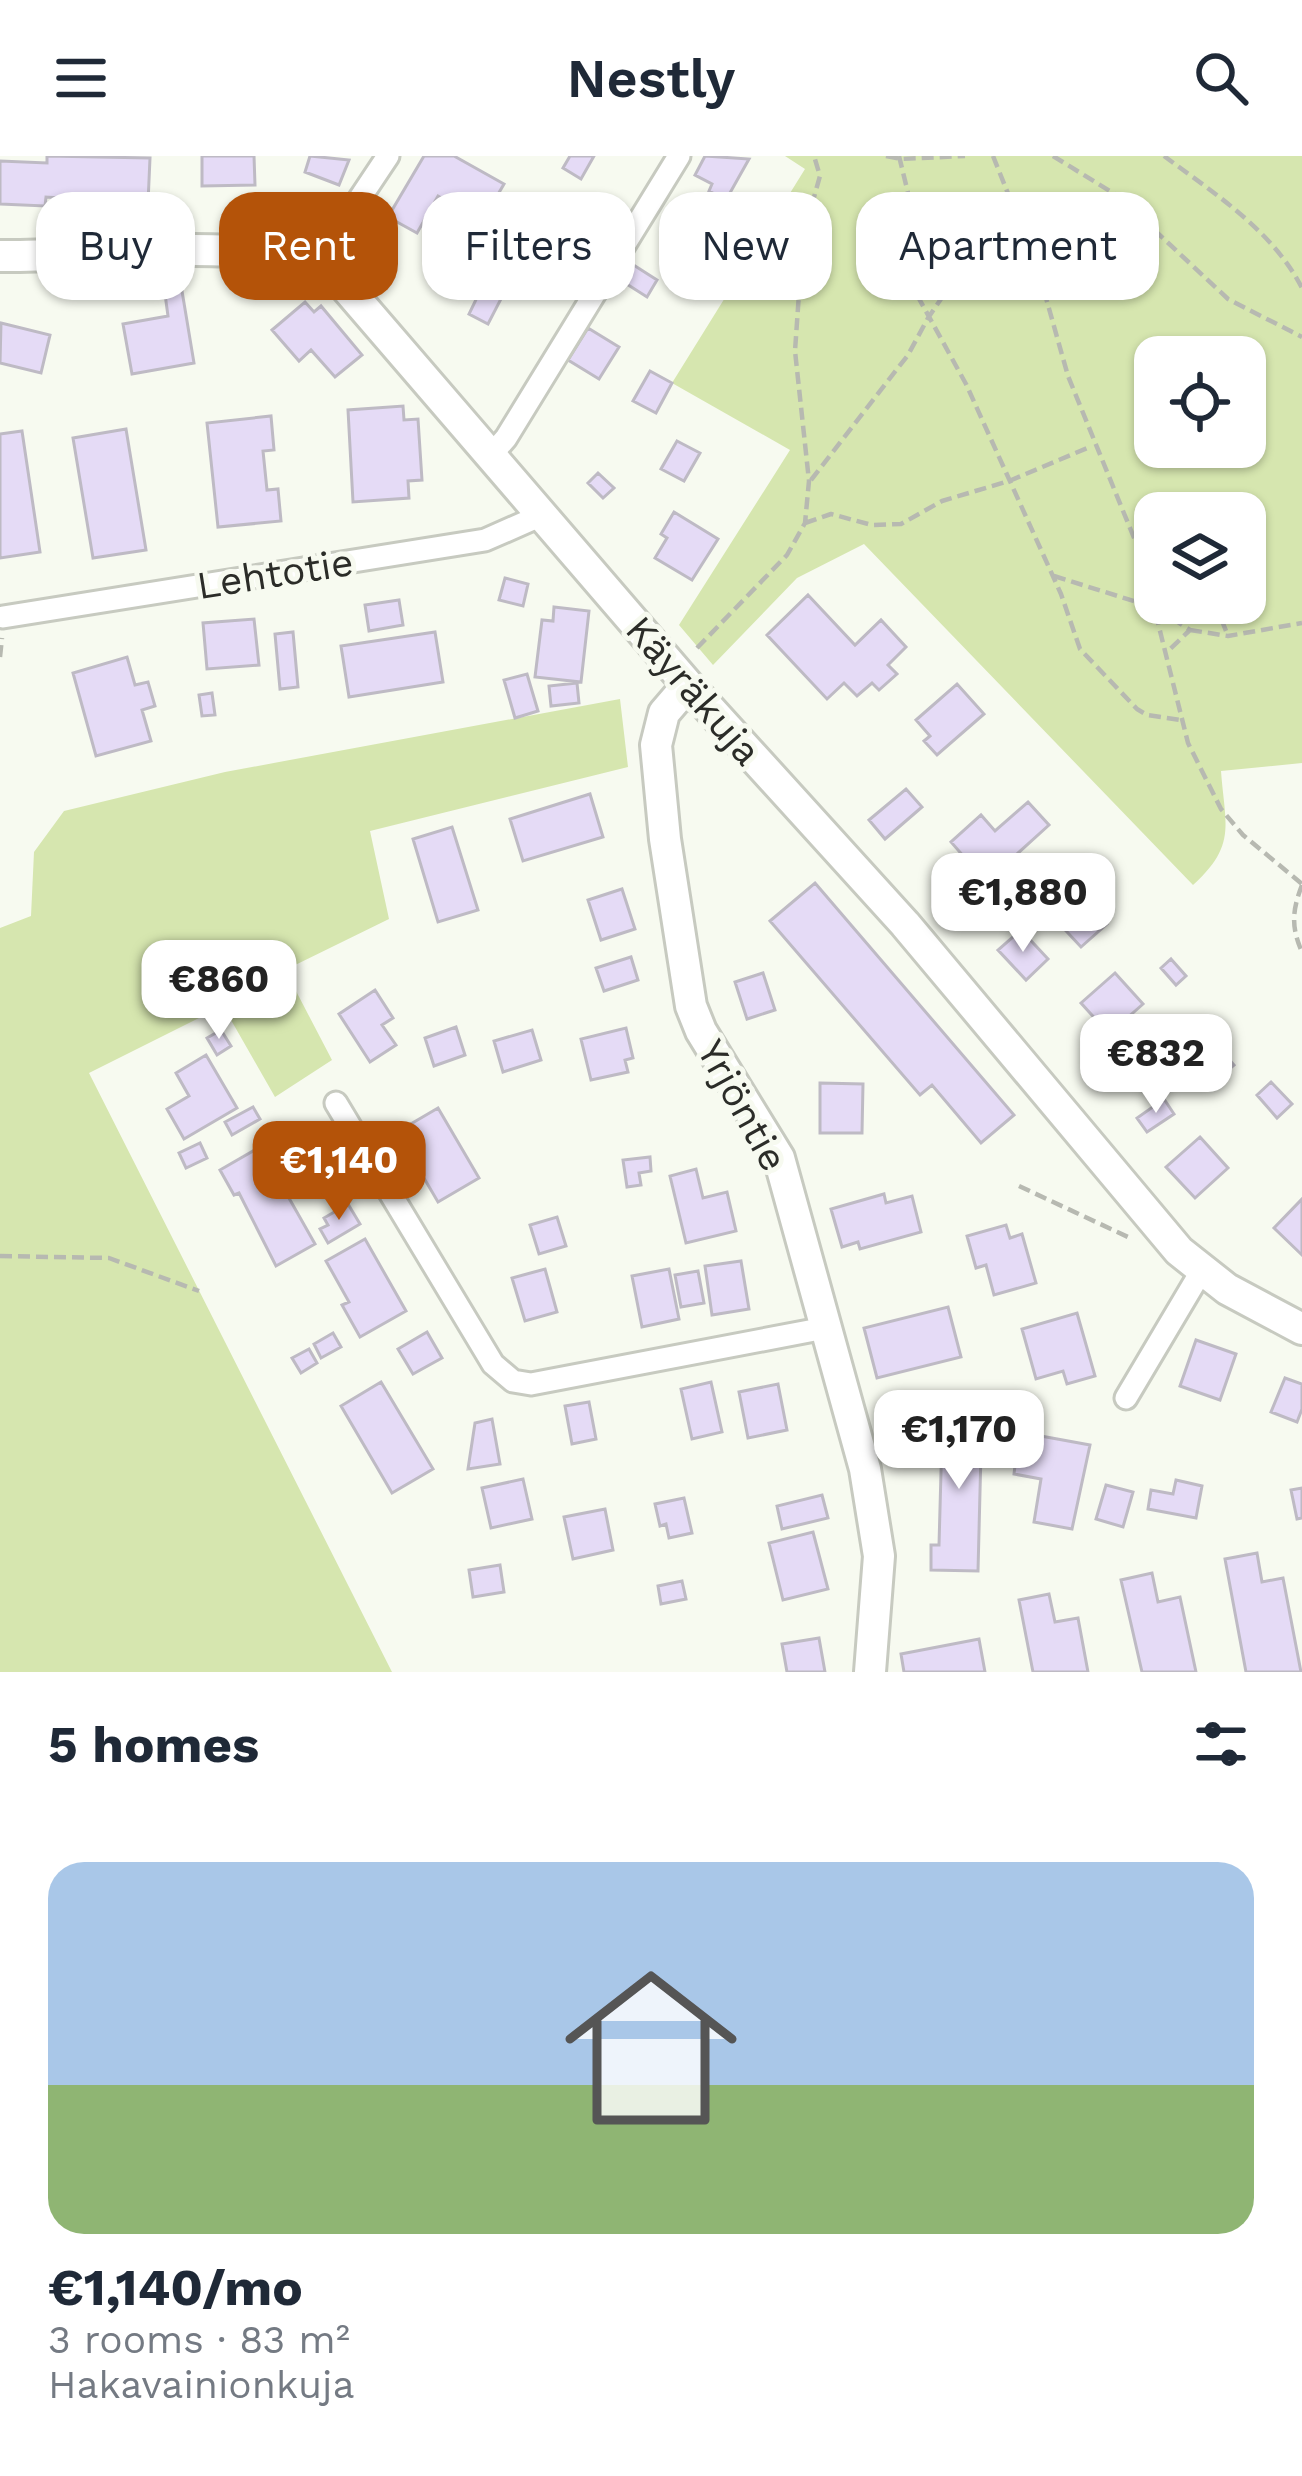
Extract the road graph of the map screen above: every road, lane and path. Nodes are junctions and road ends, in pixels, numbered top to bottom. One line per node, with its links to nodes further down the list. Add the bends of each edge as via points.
1 (388, 156): 10 (street)
2 (679, 156): 21 (street)
3 (814, 156): 23 (path, via 820,176 802,236 795,351)
4 (886, 156): 9 (path)
5 (965, 156): 9 (path)
6 (993, 156): 11 (path)
7 (1054, 156): 19 (path, via 1118,196 1228,299)
8 (1164, 156): 14 (path, via 1271,244)
9 (900, 158): 18 (path, via 910,202 907,275)
10 (364, 192)
11 (1009, 192)
12 (219, 252): 13 (street, Käyräkuja)
13 (0, 256)
14 (1302, 288)
15 (358, 300): 21 (street, Käyräkuja)
16 (940, 300): 18 (path)
17 (1047, 300): 20 (path)
18 (928, 318): 22 (path); 23 (path)
19 (1302, 337)
20 (1095, 445): 22 (path); 26 (path)
21 (492, 454): 24 (street, Käyräkuja)
22 (1009, 481): 25 (path, via 901,524 830,514); 27 (path)
23 (809, 482): 25 (path)
24 (542, 514): 29 (street, Lehtotie, via 485,540); 37 (street, Käyräkuja)
25 (805, 523): 37 (path)
26 (1134, 538)
27 (1052, 575): 28 (path); 38 (path, via 1081,649 1137,709)
28 (1134, 601)
29 (3, 617)
30 (1302, 623): 35 (path)
31 (1160, 624): 36 (path)
32 (1180, 624): 34 (path)
33 (1223, 624): 35 (path)
34 (1190, 631): 35 (path); 36 (path)
35 (1228, 636)
36 (1167, 652): 38 (path)
37 (688, 671): 45 (street, Käyräkuja); 47 (street, Yrjöntie, via 656,745 686,985 701,1031 779,1158)
38 (1181, 721): 39 (path, via 1221,808)
39 (1302, 885): 40 (path, via 1292,910)
40 (1302, 952)
41 (336, 1103): 47 (street, via 493,1364 513,1381)
42 (1019, 1186): 43 (path)
43 (1120, 1230)
44 (0, 1256): 46 (path, via 109,1258)
45 (1202, 1270): 48 (street, Käyräkuja); 49 (street)
46 (199, 1291)
47 (825, 1328): 50 (street, Yrjöntie, via 876,1521)
48 (1302, 1329)
49 (1126, 1398)
50 (870, 1672)

